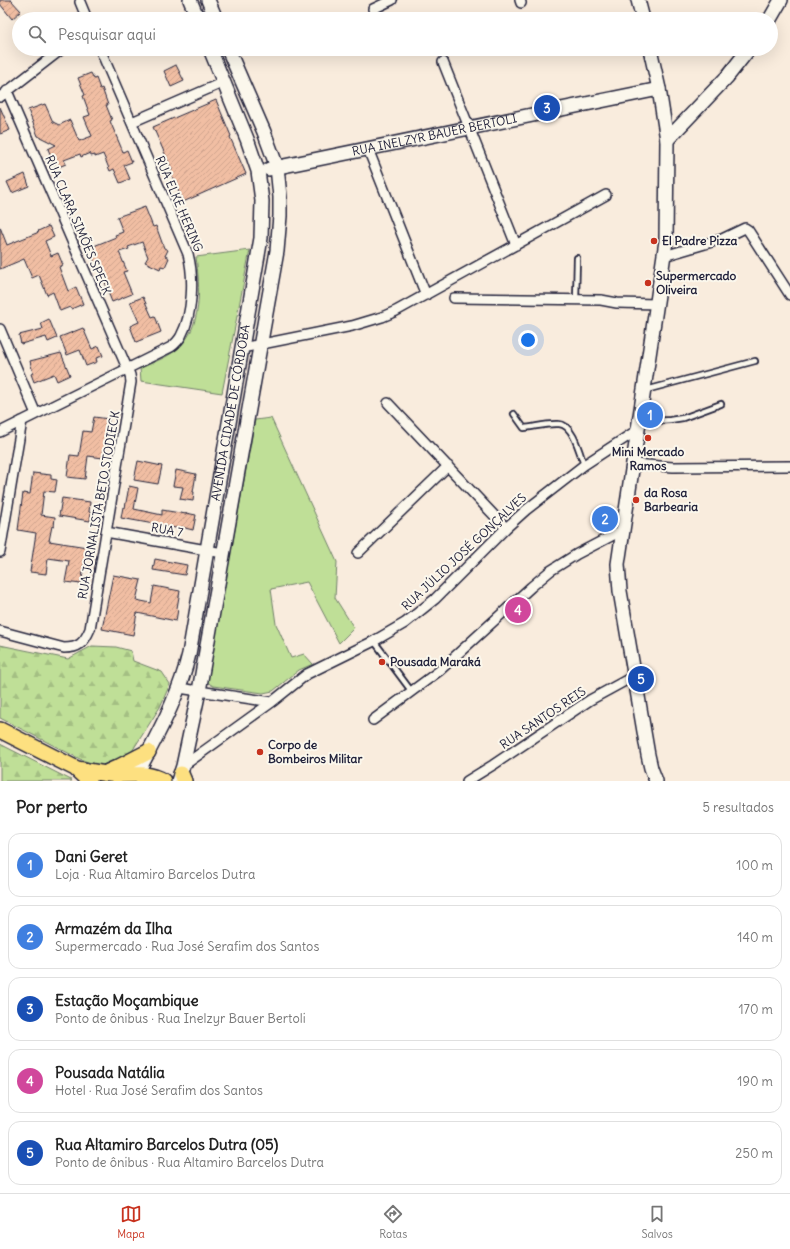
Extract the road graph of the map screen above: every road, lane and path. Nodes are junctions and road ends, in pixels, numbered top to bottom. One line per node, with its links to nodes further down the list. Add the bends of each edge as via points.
1 (190, 0): 9 (street)
2 (208, 0): 10 (street)
3 (392, 0): 7 (street)
4 (638, 0): 11 (street)
5 (781, 0): 12 (street)
6 (80, 2): 8 (street)
7 (373, 9)
8 (84, 12)
9 (195, 12)
10 (213, 12)
11 (641, 12)
12 (774, 12)
13 (53, 56): 22 (street)
14 (103, 56): 23 (street, RUA ELKE HERING)
15 (213, 56): 20 (street, AVENIDA CIDADE DE CÓRDOBA)
16 (231, 56): 27 (street, AVENIDA CIDADE DE CÓRDOBA)
17 (652, 56): 21 (street)
18 (744, 56): 25 (street)
19 (443, 62): 24 (street)
20 (224, 82): 23 (street); 28 (street, AVENIDA CIDADE DE CÓRDOBA)
21 (659, 89): 24 (street, RUA INELZYR BAUER BERTOLI); 25 (street)
22 (4, 94): 42 (street, RUA CLARA SIMÕES SPECK)
23 (132, 122): 42 (street, RUA ELKE HERING, via 184,242 192,266 192,280 188,316 181,337 171,347)
24 (469, 128): 26 (street, RUA INELZYR BAUER BERTOLI); 30 (street)
25 (667, 140): 31 (street, via 667,225)
26 (368, 149): 27 (street, RUA INELZYR BAUER BERTOLI); 33 (street)
27 (277, 167): 28 (street, RUA INELZYR BAUER BERTOLI); 39 (street, AVENIDA CIDADE DE CÓRDOBA, via 280,197 279,230)
28 (258, 171): 40 (street, AVENIDA CIDADE DE CÓRDOBA, via 262,201 260,238)
29 (606, 195): 30 (street)
30 (516, 245): 33 (street)
31 (664, 256): 34 (street, via 745,228); 37 (street)
32 (577, 258): 36 (lane)
33 (426, 294): 39 (street, via 396,311 367,322)
34 (790, 295)
35 (454, 298): 36 (street)
36 (576, 300): 37 (street)
37 (657, 304): 43 (street)
38 (0, 329): 46 (street)
39 (260, 345): 40 (street); 60 (street, AVENIDA CIDADE DE CÓRDOBA)
40 (242, 348): 58 (street, AVENIDA CIDADE DE CÓRDOBA)
41 (755, 361): 43 (lane)
42 (127, 368): 46 (street, RUA ELKE HERING); 57 (street, RUA JORNALISTA BETO STODIECK, via 130,389)
43 (644, 391): 49 (street)
44 (388, 403): 53 (street)
45 (721, 404): 49 (lane, via 683,418)
46 (36, 414): 48 (street, RUA ELKE HERING)
47 (514, 414): 52 (lane, via 524,428 560,423 566,426 572,432)
48 (22, 421): 50 (street, RUA ELKE HERING); 59 (street)
49 (639, 426): 51 (street); 52 (street, RUA JÚLIO JOSÉ GONÇALVES)
50 (0, 432)
51 (634, 464): 54 (street, via 673,467); 56 (street)
52 (584, 465): 55 (street, RUA JÚLIO JOSÉ GONÇALVES)
53 (448, 466): 55 (street); 61 (street)
54 (790, 466)
55 (506, 528): 63 (street, RUA JÚLIO JOSÉ GONÇALVES, via 423,609)
56 (623, 530): 64 (street, via 618,564 620,591); 67 (street, via 576,554 550,571 439,671)
57 (106, 532): 58 (street, RUA 7); 62 (street, RUA JORNALISTA BETO STODIECK, via 90,629 81,644 73,648 64,648)
58 (207, 550): 60 (street, RUA 7); 65 (street, AVENIDA CIDADE DE CÓRDOBA, via 189,654)
59 (0, 552)
60 (223, 553): 66 (street, AVENIDA CIDADE DE CÓRDOBA)
61 (358, 553)
62 (0, 631)
63 (374, 641): 67 (lane); 68 (street, RUA JÚLIO JOSÉ GONÇALVES, via 307,674)
64 (634, 676): 78 (street, RUA SANTOS REIS, via 590,700); 79 (street, via 648,755)
65 (178, 688): 66 (street); 71 (street, AVENIDA CIDADE DE CÓRDOBA)
66 (199, 691): 68 (street); 74 (street, AVENIDA CIDADE DE CÓRDOBA)
67 (412, 692): 69 (street)
68 (272, 702): 74 (street, RUA JÚLIO JOSÉ GONÇALVES)
69 (373, 720)
70 (0, 730): 72 (main road)
71 (148, 752): 73 (main road, via 119,768); 75 (street, AVENIDA CIDADE DE CÓRDOBA)
72 (75, 768): 73 (main road); 76 (main road)
73 (102, 773): 75 (main road)
74 (182, 775)
75 (134, 778): 77 (main road, via 150,775)
76 (89, 781)
77 (163, 781)
78 (467, 781)
79 (656, 781)

